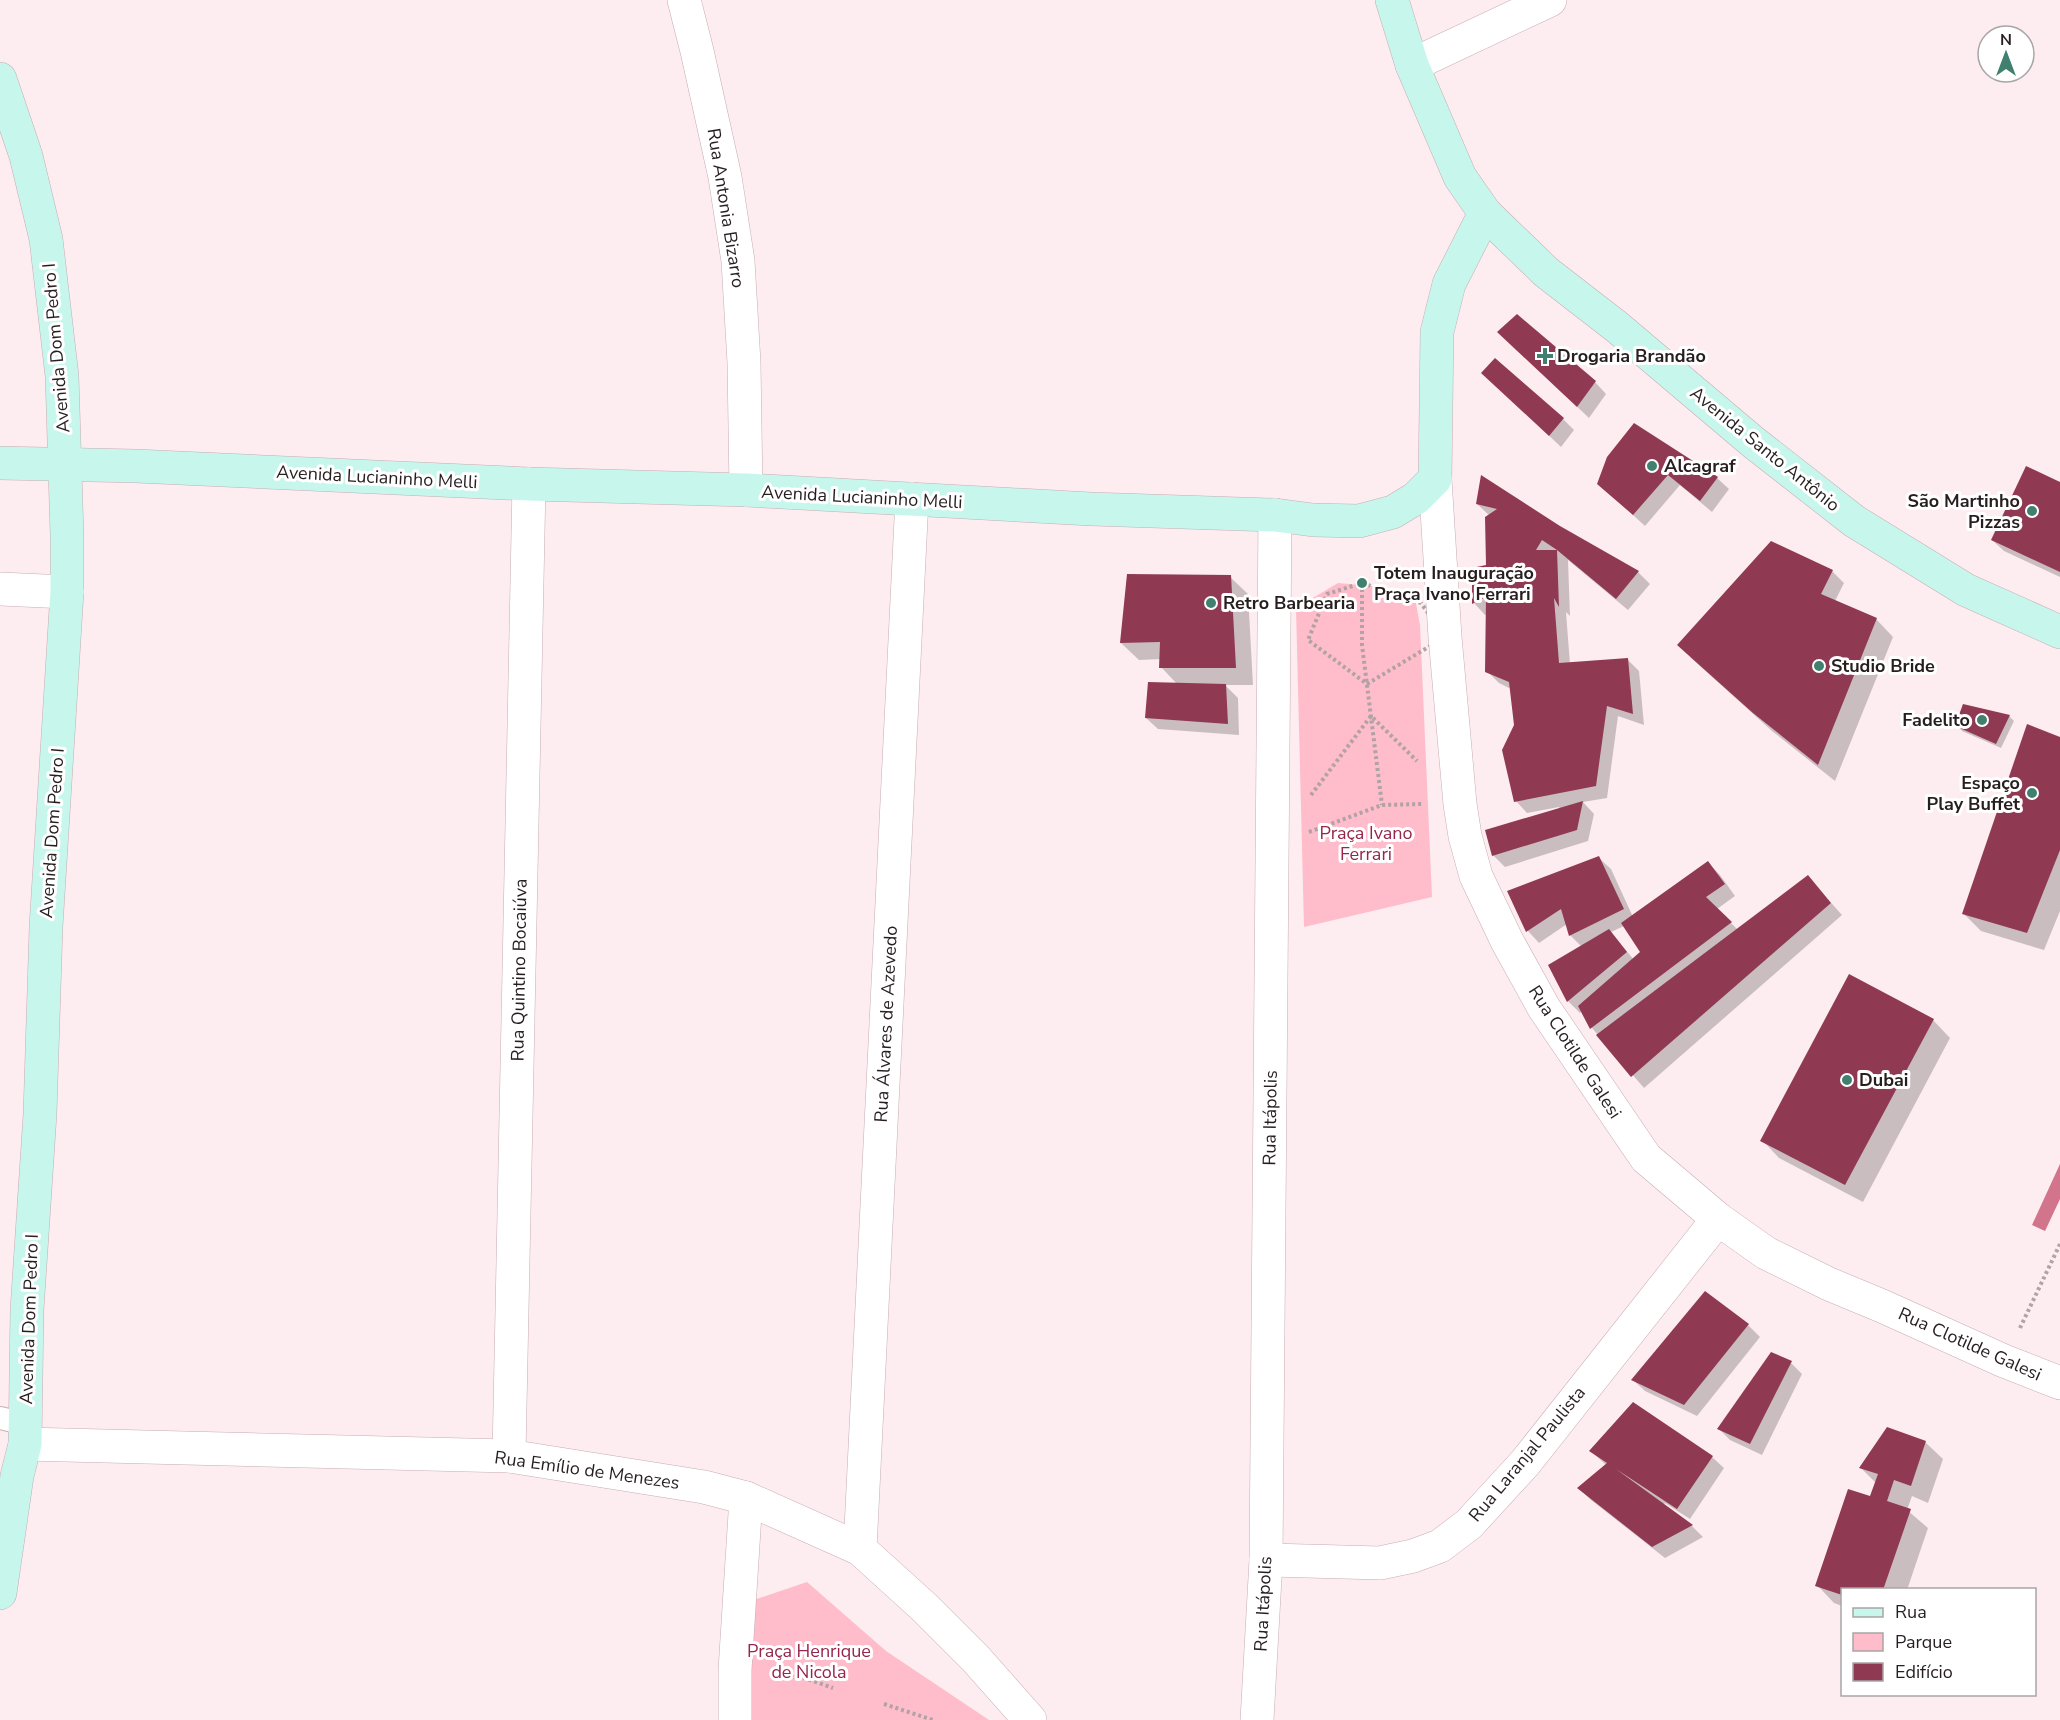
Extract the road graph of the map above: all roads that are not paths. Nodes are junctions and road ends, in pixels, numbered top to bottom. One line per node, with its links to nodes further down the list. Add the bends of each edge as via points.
1 (684, 0): 11 (street, Rua Antonia Bizarro, via 725,177 738,261)
2 (1392, 0): 4 (street, Avenida Santo Antônio)
3 (1550, 0): 4 (street)
4 (1412, 65): 6 (street, Avenida Santo Antônio, via 1460,177)
5 (0, 79): 8 (street, Avenida Dom Pedro I, via 26,156 46,239 62,376)
6 (1485, 213): 9 (street, via 1449,284 1437,332); 16 (street, Avenida Santo Antônio, via 1546,272 1854,521 1966,590)
7 (0, 463): 8 (street, Avenida Lucianinho Melli)
8 (66, 464): 10 (street, Avenida Lucianinho Melli); 15 (street, Avenida Dom Pedro I)
9 (1435, 479): 13 (street, Avenida Lucianinho Melli, via 1416,498 1393,512 1359,521); 17 (street, Rua Clotilde Galesi, via 1460,804 1476,876 1544,1008 1646,1158)
10 (529, 484): 11 (street, Avenida Lucianinho Melli); 20 (street, Rua Quintino Bocaiúva)
11 (746, 490): 12 (street, Avenida Lucianinho Melli)
12 (912, 499): 13 (street, Avenida Lucianinho Melli); 23 (street, Rua Álvares de Azevedo)
13 (1275, 515): 24 (street, Rua Itápolis)
14 (0, 589): 15 (street)
15 (67, 592): 19 (street, Avenida Dom Pedro I, via 46,927 40,1114)
16 (2060, 633)
17 (1718, 1219): 18 (street, Rua Clotilde Galesi, via 1766,1253 1829,1284); 24 (street, Rua Laranjal Paulista, via 1524,1462 1469,1524 1440,1546 1380,1563)
18 (2060, 1383)
19 (17, 1428): 20 (street, Rua Emílio de Menezes); 21 (street, Avenida Dom Pedro I)
20 (509, 1456): 22 (street, Rua Emílio de Menezes, via 704,1487)
21 (8, 1484): 25 (street, Avenida Dom Pedro I)
22 (746, 1498): 23 (street, Rua Emílio de Menezes); 26 (street)
23 (860, 1548): 27 (street, Rua Emílio de Menezes, via 976,1659)
24 (1266, 1560): 28 (street, Rua Itápolis)
25 (0, 1593)
26 (735, 1720)
27 (1030, 1720)
28 (1257, 1720)

